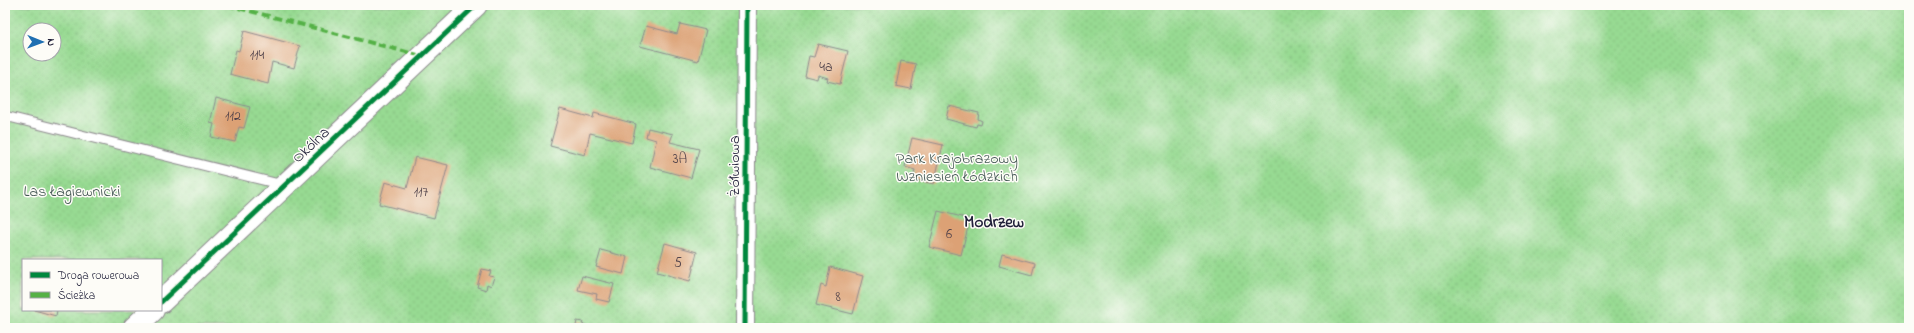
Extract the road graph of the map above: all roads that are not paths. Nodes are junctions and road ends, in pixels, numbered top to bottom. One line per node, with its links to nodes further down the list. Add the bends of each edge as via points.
1 (476, 5): 4 (street, Okólna)
2 (747, 5): 8 (street, Żółwiowa)
3 (5, 116): 4 (lane)
4 (285, 185): 5 (street, Okólna)
5 (162, 301)
6 (152, 311): 7 (street)
7 (134, 328)
8 (745, 328)

